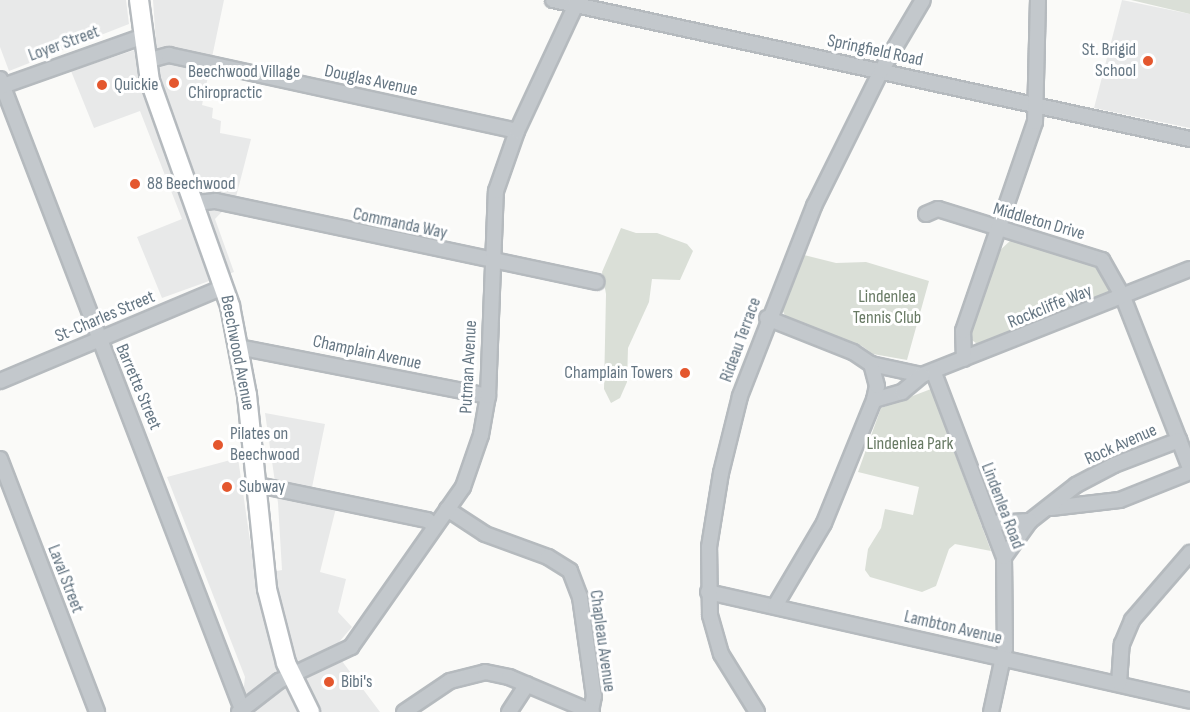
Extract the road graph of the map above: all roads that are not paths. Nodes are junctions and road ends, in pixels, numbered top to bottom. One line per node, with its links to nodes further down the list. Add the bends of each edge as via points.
1 (139, 0): 6 (main road, Beechwood Avenue)
2 (553, 0): 5 (street, Springfield Road)
3 (923, 0): 8 (street, Rideau Terrace)
4 (1038, 0): 10 (street)
5 (577, 2): 8 (street, Springfield Road); 11 (street, Putman Avenue)
6 (141, 37): 7 (main road, Beechwood Avenue); 9 (street, Loyer Street)
7 (146, 60): 11 (street, Douglas Avenue, via 169,55); 13 (main road, Beechwood Avenue, via 150,81)
8 (881, 71): 10 (street, Springfield Road); 21 (street, Rideau Terrace, via 814,206)
9 (1, 84): 22 (street, Barrette Street)
10 (1035, 106): 12 (street, Springfield Road); 15 (street, via 1035,122)
11 (517, 131): 16 (street, Putman Avenue, via 496,191)
12 (1190, 139)
13 (196, 203): 16 (street, Commanda Way, via 216,201); 19 (main road, Beechwood Avenue)
14 (926, 214): 15 (street, Middleton Drive, via 938,209)
15 (998, 230): 20 (street, Middleton Drive, via 1096,256); 24 (street, via 963,331)
16 (491, 262): 18 (street, Commanda Way); 28 (street, Putman Avenue)
17 (1190, 270): 20 (street, Rockcliffe Way)
18 (596, 282)
19 (224, 287): 22 (street, St-Charles Street); 23 (main road, Beechwood Avenue)
20 (1123, 297): 24 (street, Rockcliffe Way); 30 (street, Middleton Drive)
21 (767, 318): 25 (street, via 853,352); 41 (street, Rideau Terrace, via 740,396 721,473 709,547)
22 (98, 339): 27 (street, St-Charles Street); 48 (street, Barrette Street, via 148,459)
23 (238, 347): 28 (street, Champlain Avenue); 33 (main road, Beechwood Avenue)
24 (964, 359): 26 (street, Rockcliffe Way)
25 (871, 364): 26 (street); 29 (street, via 877,386)
26 (928, 374): 29 (street, Rockcliffe Way, via 902,392); 37 (street, Lindenlea Road)
27 (0, 381)
28 (488, 396): 35 (street, Putman Avenue, via 481,435 463,487)
29 (874, 400): 42 (street, via 824,523)
30 (1179, 440): 32 (street, Middleton Drive); 34 (street, Rock Avenue, via 1114,465 1076,486)
31 (0, 459): 49 (street, Laval Street)
32 (1190, 470): 34 (street, Rock Avenue, via 1120,500)
33 (258, 485): 38 (street, via 427,520); 44 (main road, Beechwood Avenue, via 267,589)
34 (1051, 508): 36 (street, Rock Avenue)
35 (447, 510): 38 (street, Putman Avenue); 53 (street, Chapleau Avenue, via 485,534 548,557 570,572 580,597 594,696)
36 (1030, 521): 37 (street, Rock Avenue); 40 (street, Rock Avenue)
37 (991, 523): 40 (street, Lindenlea Road)
38 (435, 526): 44 (street, Putman Avenue, via 351,647)
39 (1190, 553): 45 (street, via 1132,620 1122,644)
40 (1004, 558): 43 (street, Lindenlea Road)
41 (708, 592): 42 (street, Lambton Avenue); 54 (street, Rideau Terrace, via 721,654)
42 (775, 606): 43 (street, Lambton Avenue)
43 (1003, 657): 45 (street, Lambton Avenue); 55 (street, Lindenlea Road)
44 (291, 676): 48 (street, Putman Avenue); 50 (main road, Beechwood Avenue)
45 (1119, 683): 47 (street, Lambton Avenue)
46 (527, 684): 51 (street, via 497,674 475,673 450,681); 52 (street); 53 (street)
47 (1190, 701)
48 (241, 711)
49 (97, 712)
50 (310, 712)
51 (404, 712)
52 (509, 712)
53 (591, 712)
54 (757, 712)
55 (990, 712)

